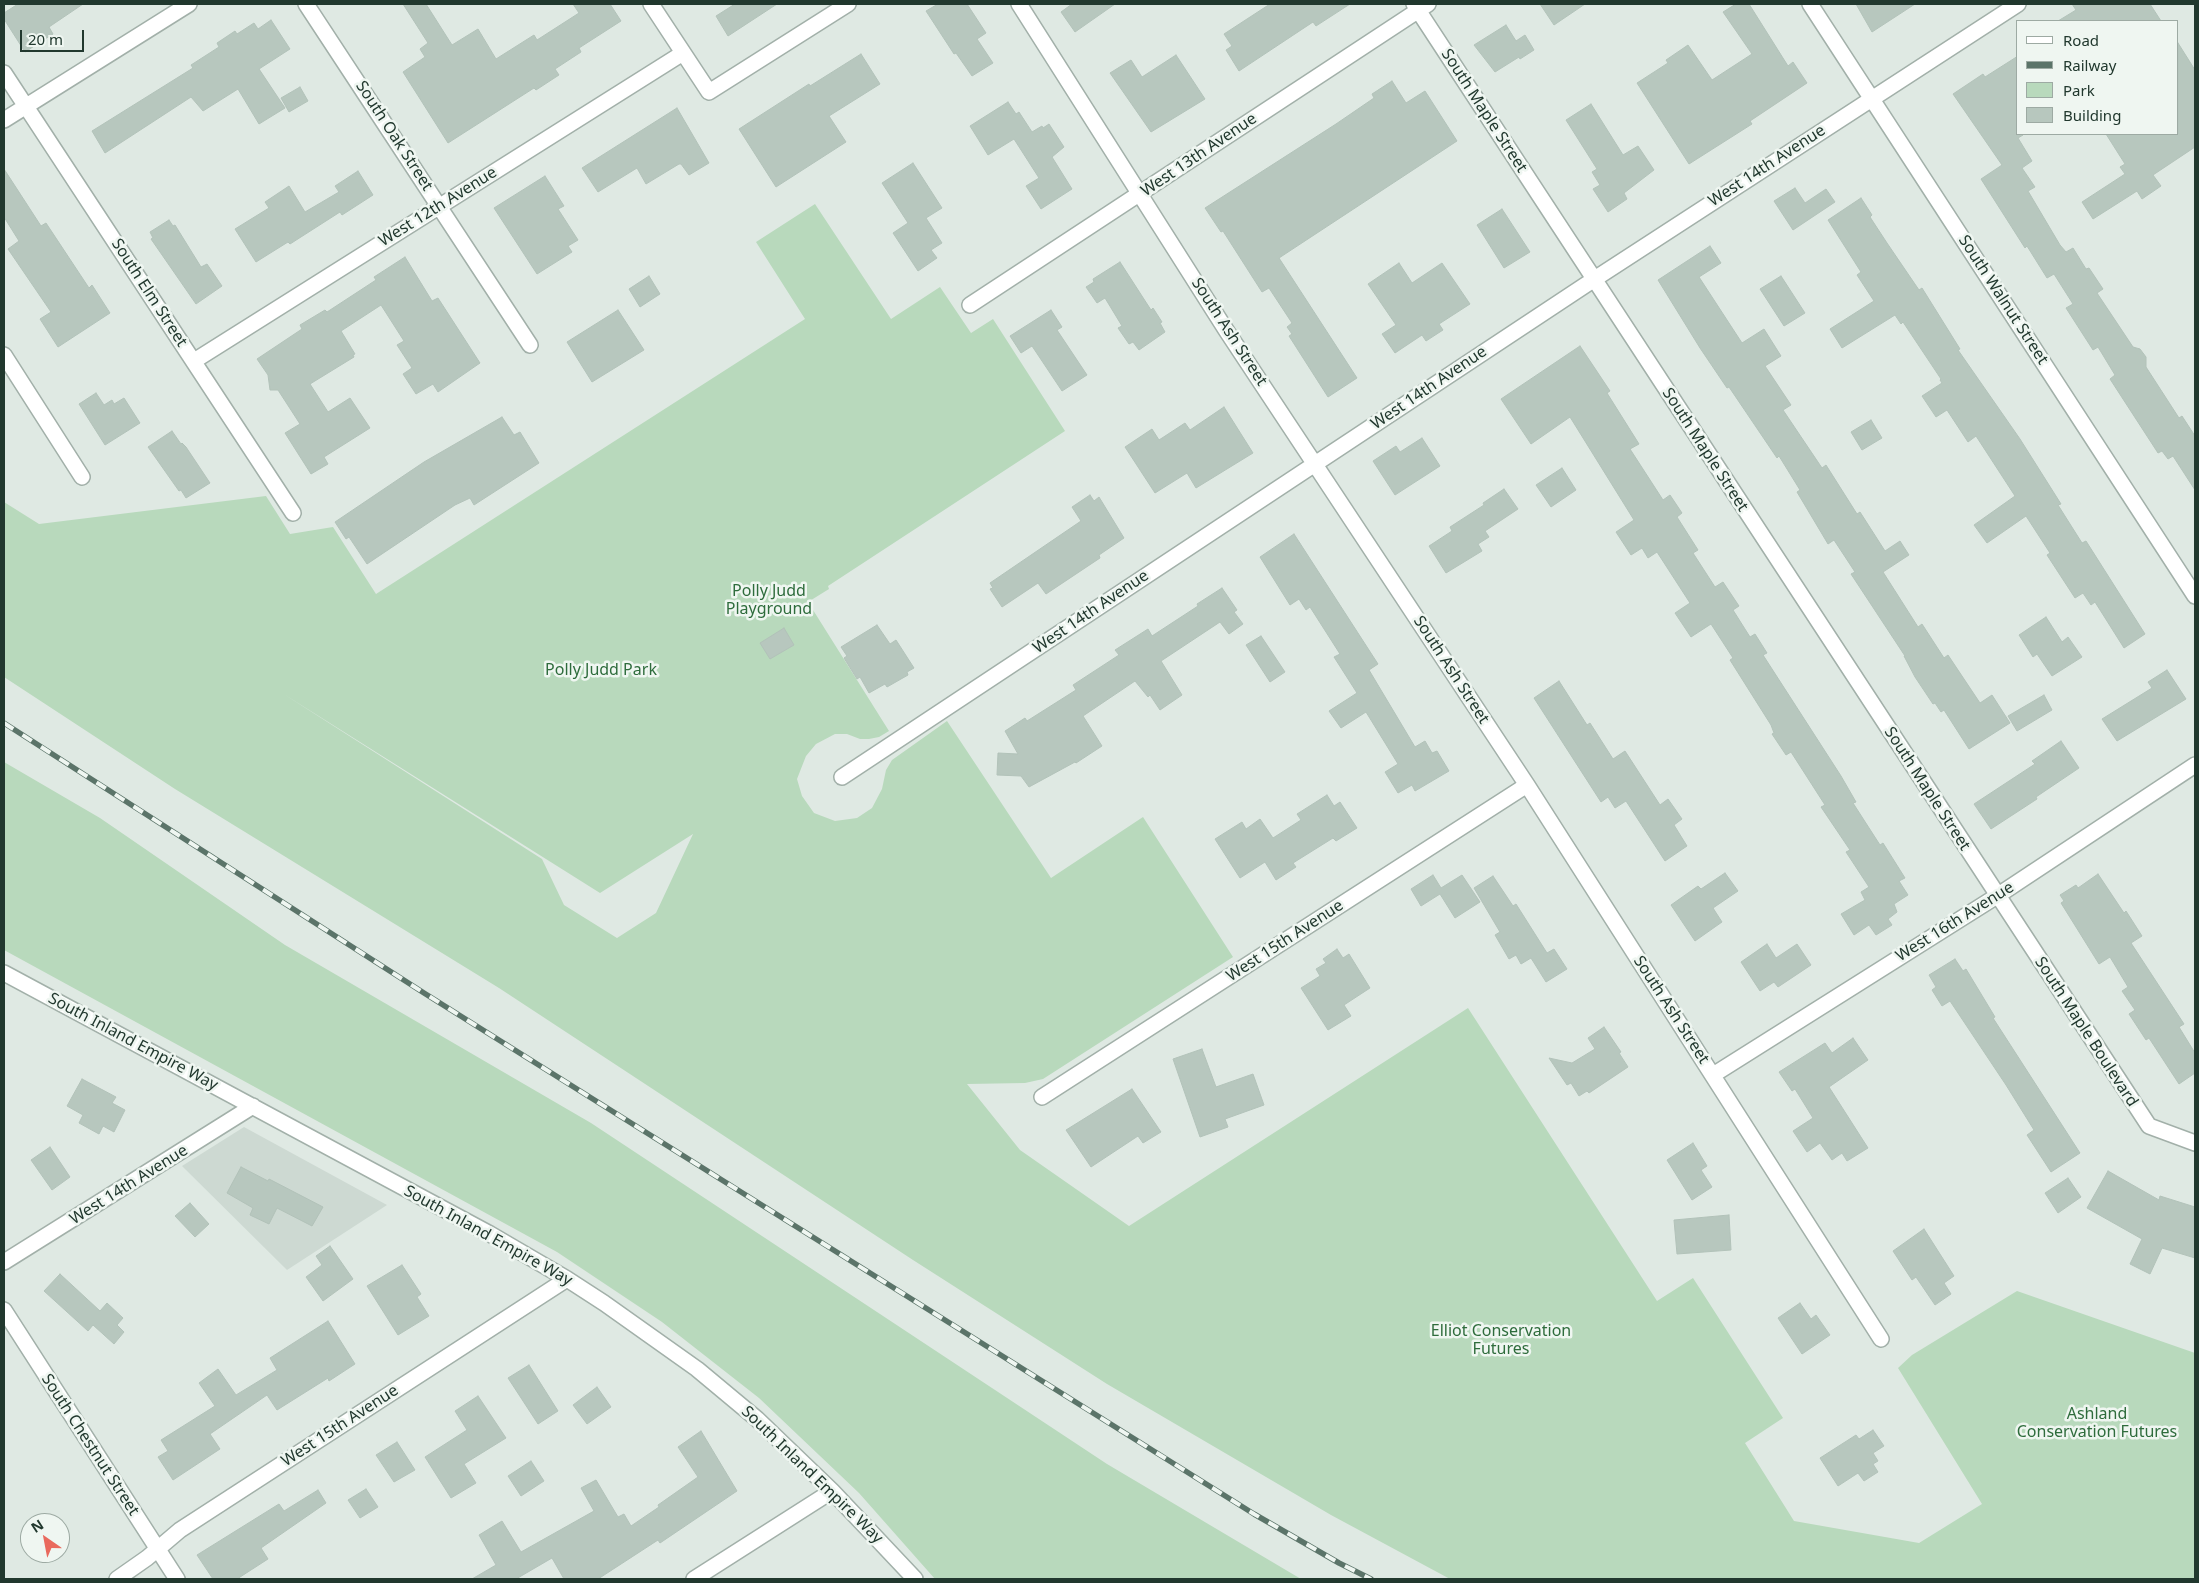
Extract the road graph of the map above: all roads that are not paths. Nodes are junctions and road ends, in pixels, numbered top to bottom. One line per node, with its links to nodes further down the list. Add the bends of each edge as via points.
1 (189, 4): 12 (street)
2 (306, 4): 15 (street, South Oak Street)
3 (651, 4): 9 (street)
4 (848, 4): 9 (street, via 709,92)
5 (1019, 4): 14 (street, South Ash Street)
6 (1810, 4): 11 (street, South Walnut Street)
7 (2018, 4): 11 (street, West 14th Avenue)
8 (1420, 6): 14 (street, West 13th Avenue); 16 (street, South Maple Street)
9 (683, 53): 15 (street, West 12th Avenue)
10 (4, 73): 12 (street, South Elm Street)
11 (1872, 98): 16 (street, West 14th Avenue); 24 (street, South Walnut Street)
12 (26, 106): 13 (street); 20 (street, South Elm Street)
13 (4, 120)
14 (1141, 194): 17 (street, West 13th Avenue); 21 (street, South Ash Street)
15 (439, 206): 18 (street, South Oak Street); 20 (street, West 12th Avenue)
16 (1593, 280): 21 (street, West 14th Avenue); 28 (street, South Maple Street)
17 (970, 305)
18 (530, 345)
19 (4, 354): 22 (street)
20 (194, 361): 23 (street, South Elm Street)
21 (1315, 464): 26 (street, West 14th Avenue); 27 (street, South Ash Street)
22 (82, 477)
23 (293, 513)
24 (2195, 596)
25 (2195, 765): 28 (street, West 16th Avenue)
26 (842, 777)
27 (1527, 785): 30 (street, South Ash Street); 31 (street, West 15th Avenue)
28 (1997, 896): 30 (street, West 16th Avenue); 33 (street, South Maple Boulevard, via 2149,1126)
29 (4, 973): 32 (street, South Inland Empire Way)
30 (1713, 1075): 37 (street, South Ash Street)
31 (1042, 1097)
32 (254, 1106): 34 (street, West 14th Avenue); 35 (street, South Inland Empire Way)
33 (2195, 1143)
34 (4, 1262)
35 (568, 1279): 38 (street, South Inland Empire Way, via 697,1369 757,1419); 39 (street, West 15th Avenue, via 185,1527)
36 (4, 1310): 39 (street, South Chestnut Street)
37 (1881, 1339)
38 (832, 1490): 42 (street); 43 (street, South Inland Empire Way)
39 (157, 1549): 40 (street, West 15th Avenue); 41 (street, South Chestnut Street)
40 (117, 1579)
41 (177, 1579)
42 (694, 1579)
43 (915, 1579)

